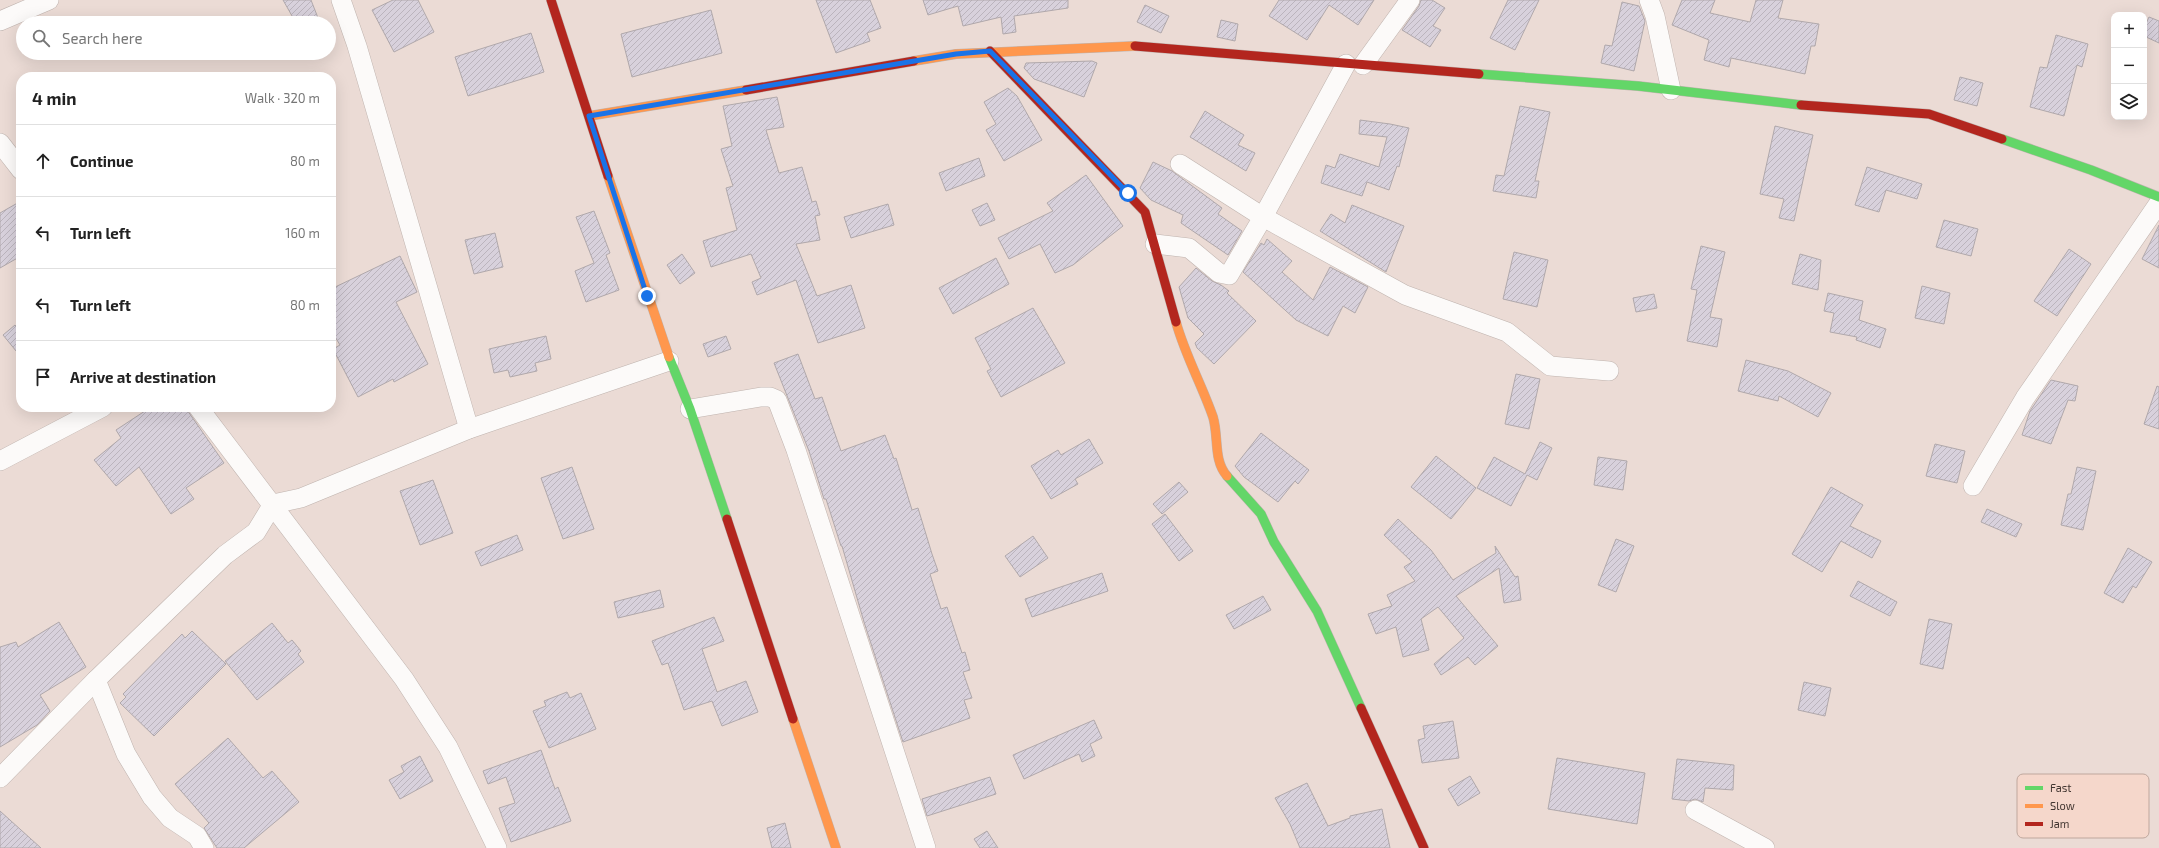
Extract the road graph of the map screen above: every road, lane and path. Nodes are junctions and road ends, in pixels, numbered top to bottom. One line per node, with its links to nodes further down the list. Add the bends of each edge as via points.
1 (49, 0): 6 (street)
2 (341, 0): 23 (street, via 357,46)
3 (551, 0): 10 (street)
4 (1410, 0): 8 (street)
5 (1649, 0): 9 (street, via 1655,16)
6 (0, 21)
7 (990, 51): 8 (street, via 1140,46); 10 (street, via 956,54); 17 (street, via 1144,212)
8 (1354, 65): 9 (street); 16 (street)
9 (1671, 90): 14 (street, via 1829,108 1929,114)
10 (589, 116): 18 (street)
11 (0, 143): 12 (street)
12 (16, 164)
13 (1180, 164): 16 (street)
14 (2159, 196)
15 (2159, 203): 25 (street, via 2025,398)
16 (1263, 217): 17 (street, via 1229,275 1219,273 1189,248); 19 (street, via 1405,295 1507,332 1550,366)
17 (1155, 244): 34 (street, via 1182,346 1214,418 1220,468 1260,514 1274,542 1318,611)
18 (669, 361): 20 (street); 23 (street)
19 (1609, 371)
20 (690, 409): 32 (street); 33 (street, via 761,397 777,400 796,450)
21 (93, 412): 24 (street)
22 (202, 412): 26 (street)
23 (469, 429): 26 (street, via 301,498)
24 (0, 461)
25 (1973, 486)
26 (273, 504): 27 (street, via 256,532 225,555); 31 (street, via 404,679 448,747)
27 (96, 680): 28 (street); 30 (street, via 126,754 152,797 170,818 196,836)
28 (0, 778)
29 (1695, 810): 35 (street)
30 (204, 848)
31 (497, 848)
32 (836, 848)
33 (926, 848)
34 (1424, 848)
35 (1765, 848)

